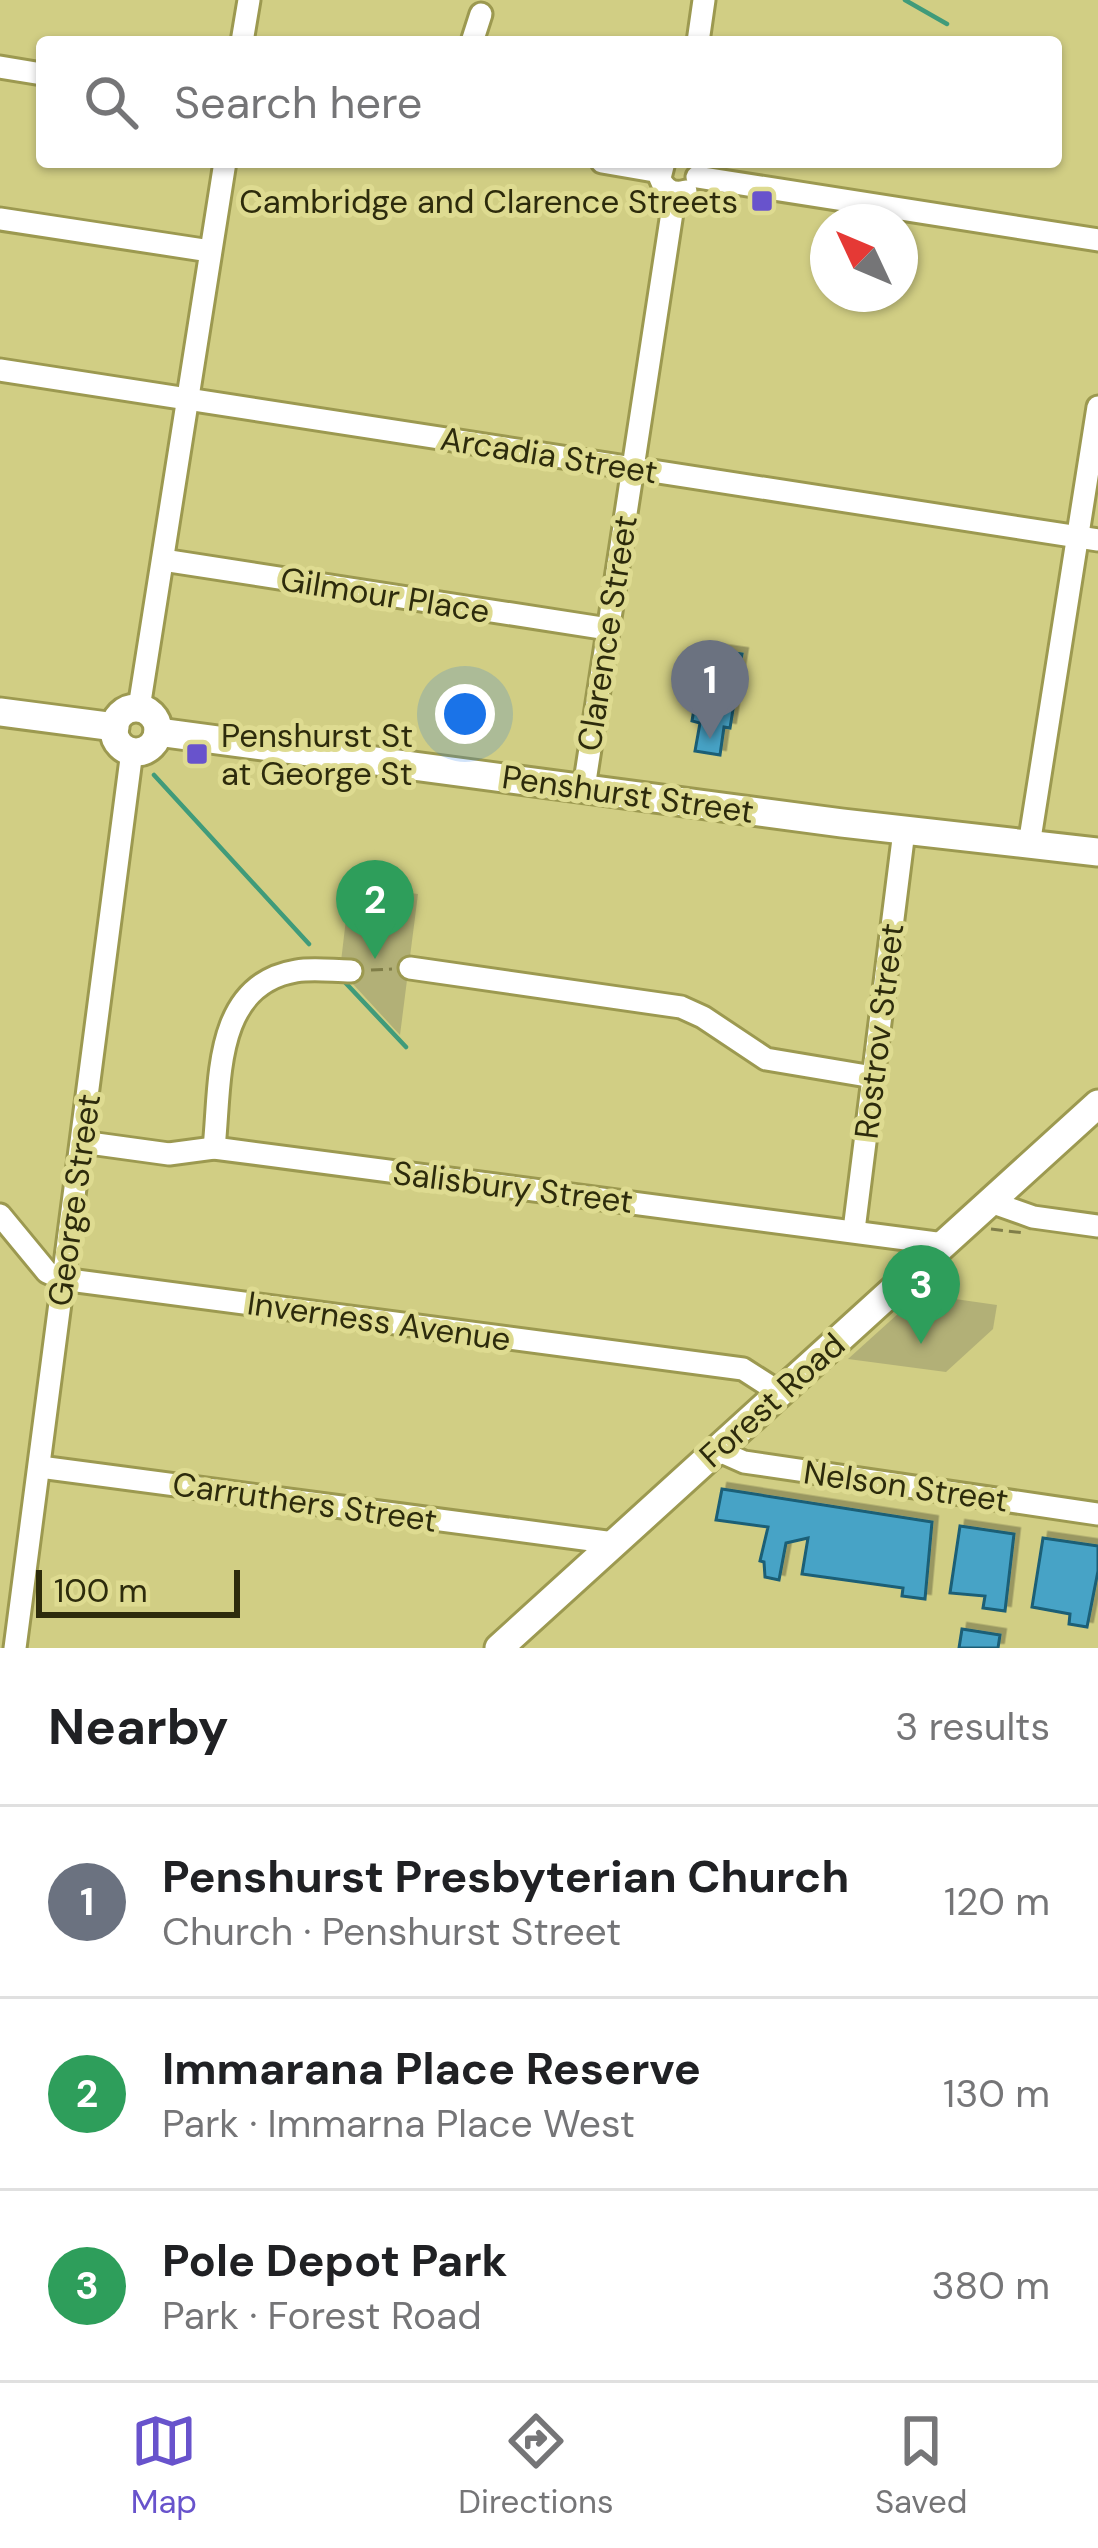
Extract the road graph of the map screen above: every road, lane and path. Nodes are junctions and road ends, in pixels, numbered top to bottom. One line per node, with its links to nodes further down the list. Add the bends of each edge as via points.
1 (249, 0): 4 (street)
2 (704, 0): 6 (street)
3 (481, 14): 5 (street)
4 (243, 36)
5 (474, 36)
6 (699, 36)
7 (0, 67): 8 (street)
8 (36, 73)
9 (224, 168): 15 (street)
10 (662, 168): 12 (street, via 662,183)
11 (694, 169): 12 (street, via 687,191); 14 (street)
12 (675, 193): 19 (street, Clarence Street)
13 (0, 219): 15 (street)
14 (1098, 240)
15 (210, 251): 17 (street)
16 (0, 370): 17 (street, Arcadia Street)
17 (187, 400): 19 (street, Arcadia Street); 21 (street)
18 (1098, 407): 20 (street)
19 (632, 468): 20 (street, Arcadia Street); 22 (street, Clarence Street)
20 (1088, 539): 30 (street)
21 (163, 560): 22 (street, Gilmour Place); 23 (street)
22 (608, 629): 28 (street, Clarence Street)
23 (139, 709): 25 (main road, via 126,711); 26 (main road)
24 (0, 712): 25 (main road)
25 (115, 727): 27 (main road, via 120,745)
26 (158, 732): 27 (main road, via 146,750); 28 (main road, Penshurst Street)
27 (132, 751): 36 (street, George Street)
28 (584, 788): 29 (main road, Penshurst Street)
29 (904, 831): 30 (main road, Penshurst Street); 34 (street, Rostrov Street)
30 (1029, 845): 31 (main road, Penshurst Street)
31 (1098, 852)
32 (410, 968): 33 (path); 34 (street, via 688,1009 766,1059)
33 (351, 971): 37 (street, via 283,974 240,1004 226,1036)
34 (873, 1076): 41 (street, Rostrov Street)
35 (1098, 1104): 38 (main road, Forest Road)
36 (82, 1142): 37 (street, Salisbury Street, via 169,1154); 43 (street, George Street)
37 (214, 1148): 41 (street, Salisbury Street)
38 (991, 1202): 40 (street); 42 (main road, Forest Road)
39 (0, 1215): 43 (street, via 46,1272)
40 (1098, 1226)
41 (854, 1230): 42 (street, Salisbury Street)
42 (944, 1244): 44 (main road, Forest Road)
43 (62, 1279): 44 (street, Inverness Avenue, via 743,1369); 46 (street, George Street)
44 (779, 1392): 45 (main road, Forest Road)
45 (717, 1450): 47 (street, Nelson Street, via 744,1462); 49 (main road, Forest Road)
46 (40, 1467): 48 (street, Carruthers Street); 51 (street, George Street)
47 (1098, 1514)
48 (569, 1537): 49 (street, Carruthers Street); 50 (street, via 585,1551)
49 (614, 1543): 50 (main road, Forest Road)
50 (584, 1570): 53 (main road, Forest Road)
51 (10, 1605): 52 (street, George Street)
52 (15, 1648)
53 (499, 1648)

